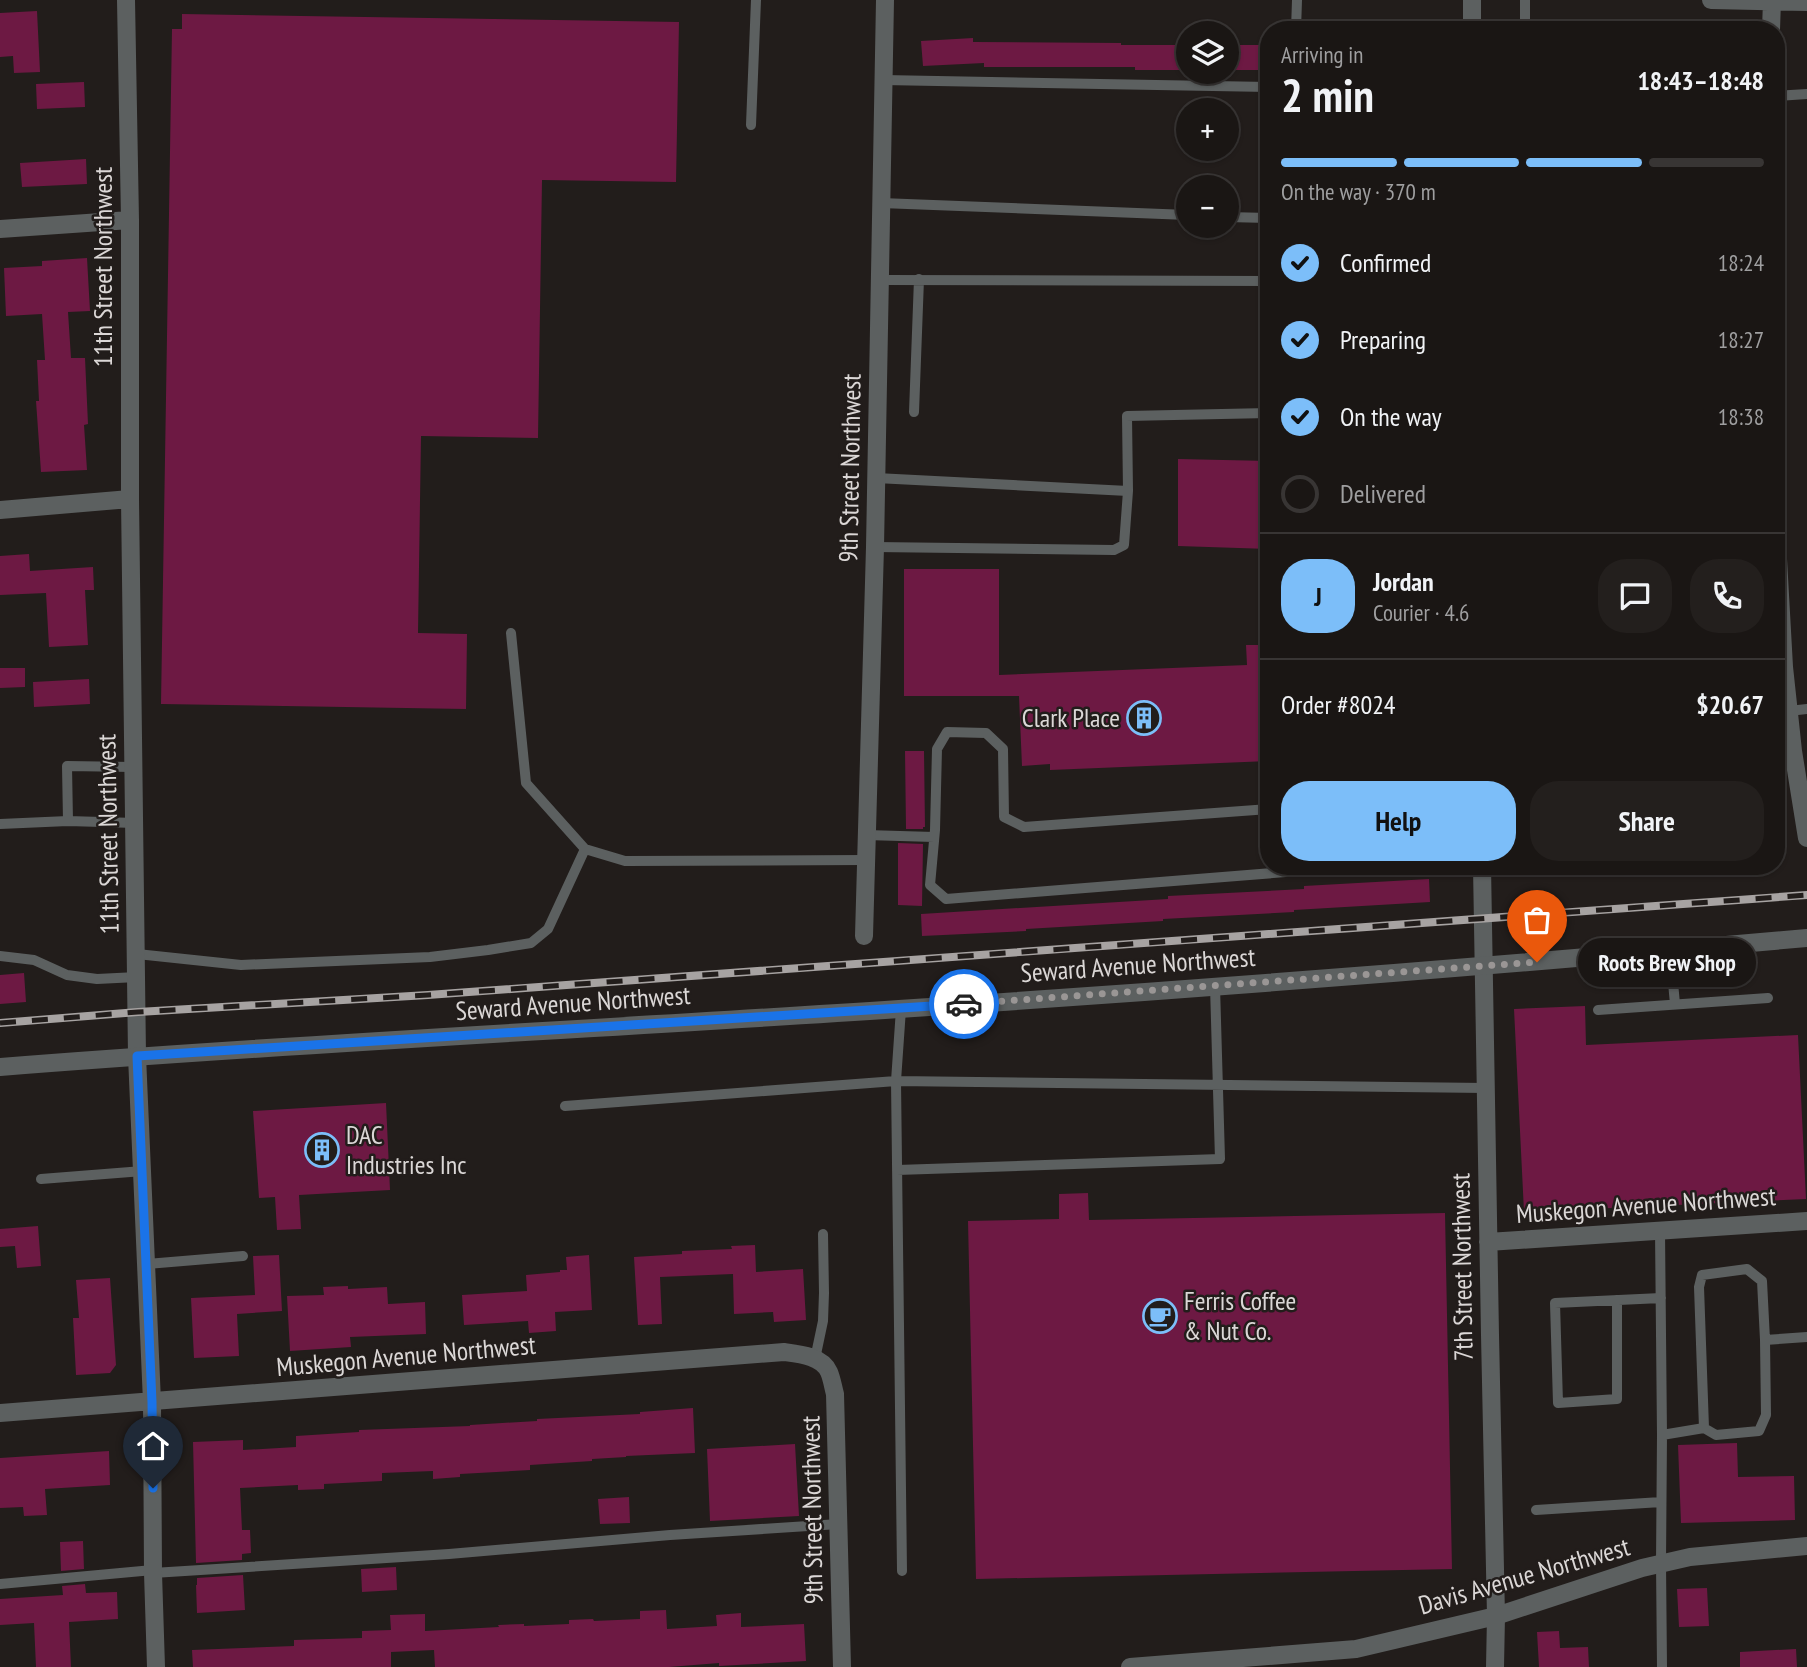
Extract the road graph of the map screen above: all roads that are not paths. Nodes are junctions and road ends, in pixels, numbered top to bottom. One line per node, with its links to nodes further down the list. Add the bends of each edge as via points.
1 (126, 0): 23 (street, 11th Street Northwest)
2 (756, 0): 18 (lane)
3 (885, 0): 14 (street, 9th Street Northwest)
4 (1297, 0): 10 (lane)
5 (1472, 0): 11 (street)
6 (1525, 0): 12 (lane)
7 (1712, 0): 8 (street)
8 (1772, 1): 9 (street); 13 (street)
9 (1807, 2)
10 (1296, 21)
11 (1472, 21)
12 (1525, 21)
13 (1771, 21)
14 (883, 80): 15 (lane); 19 (street, 9th Street Northwest)
15 (1260, 87)
16 (1807, 94): 17 (lane)
17 (1785, 95)
18 (751, 125)
19 (881, 203): 20 (lane); 26 (street, 9th Street Northwest)
20 (1176, 215)
21 (1239, 217): 22 (lane)
22 (1260, 218)
23 (130, 220): 24 (street); 32 (street, 11th Street Northwest)
24 (0, 229)
25 (919, 279): 26 (lane); 27 (lane); 28 (lane)
26 (880, 280): 30 (street, 9th Street Northwest)
27 (1260, 281)
28 (914, 412)
29 (1260, 413): 31 (lane, via 1127,416)
30 (876, 478): 31 (lane); 34 (street, 9th Street Northwest)
31 (1128, 491): 34 (lane, via 1124,545 1114,550)
32 (130, 499): 33 (street); 38 (street, 11th Street Northwest)
33 (0, 510)
34 (875, 547): 43 (street, 9th Street Northwest)
35 (510, 633): 46 (lane, via 526,783)
36 (1785, 670): 37 (street)
37 (1798, 710): 45 (street, via 1793,751)
38 (133, 767): 40 (lane, via 67,766); 41 (street, 11th Street Northwest)
39 (1260, 810): 44 (lane, via 1024,827 1004,817 1003,749 986,733 947,733 937,749)
40 (68, 821): 41 (lane); 42 (lane)
41 (135, 823): 53 (street, 11th Street Northwest)
42 (0, 824)
43 (866, 835): 44 (lane); 47 (street, 9th Street Northwest)
44 (934, 837): 48 (lane, via 930,885 946,899)
45 (1807, 838)
46 (585, 849): 47 (lane, via 625,861); 53 (lane, via 548,929 531,943 430,957 241,965)
47 (866, 860): 50 (street, 9th Street Northwest)
48 (1260, 874)
49 (1482, 875): 55 (street, 7th Street Northwest)
50 (864, 936)
51 (1807, 938): 52 (street, Seward Avenue Northwest)
52 (1670, 950): 55 (street, Seward Avenue Northwest); 59 (lane)
53 (137, 954): 56 (street, 11th Street Northwest)
54 (0, 956): 56 (lane, via 34,960 67,975)
55 (1484, 966): 57 (street, Seward Avenue Northwest); 66 (street, 7th Street Northwest)
56 (137, 977): 62 (street, 11th Street Northwest)
57 (1215, 986): 60 (street, Seward Avenue Northwest); 65 (lane)
58 (1769, 998): 59 (lane)
59 (1675, 1004): 61 (lane)
60 (901, 1009): 62 (street, Seward Avenue Northwest); 64 (lane)
61 (1598, 1010)
62 (137, 1056): 63 (street, Seward Avenue Northwest); 69 (street, 11th Street Northwest)
63 (0, 1067)
64 (896, 1081): 65 (lane); 67 (lane); 68 (lane)
65 (1216, 1086): 66 (lane); 68 (lane, via 1220,1159)
66 (1486, 1088): 74 (street, 7th Street Northwest)
67 (565, 1106)
68 (897, 1170): 91 (lane)
69 (143, 1171): 70 (lane); 76 (street, 11th Street Northwest)
70 (41, 1179)
71 (1807, 1221): 72 (street, Muskegon Avenue Northwest)
72 (1660, 1231): 74 (street, Muskegon Avenue Northwest); 77 (lane)
73 (823, 1234): 81 (lane, via 823,1321)
74 (1488, 1242): 94 (street, 7th Street Northwest)
75 (243, 1256): 76 (lane)
76 (147, 1264): 82 (street, 11th Street Northwest)
77 (1661, 1297): 78 (lane); 85 (lane)
78 (1617, 1300): 78 (lane, via 1555,1303 1558,1403 1617,1399)
79 (1807, 1337): 80 (lane)
80 (1765, 1340): 84 (lane, via 1766,1415 1759,1431 1716,1435); 84 (lane, via 1762,1281 1747,1269 1702,1275)
81 (815, 1359): 82 (street, Muskegon Avenue Northwest, via 784,1352); 88 (street, 9th Street Northwest, via 828,1368 835,1394)
82 (152, 1402): 83 (street, Muskegon Avenue Northwest); 92 (street, 11th Street Northwest)
83 (0, 1413)
84 (1704, 1428): 85 (lane)
85 (1662, 1435): 86 (lane)
86 (1661, 1502): 87 (lane); 90 (lane)
87 (1536, 1510)
88 (839, 1524): 92 (lane); 96 (street, 9th Street Northwest)
89 (1807, 1546): 90 (street, Davis Avenue Northwest)
90 (1661, 1563): 94 (street, Davis Avenue Northwest); 99 (lane)
91 (902, 1571)
92 (153, 1572): 93 (lane); 95 (street, 11th Street Northwest)
93 (0, 1584)
94 (1496, 1616): 97 (street, Davis Avenue Northwest, via 1356,1648); 98 (street, 7th Street Northwest)
95 (156, 1667)
96 (842, 1667)
97 (1130, 1667)
98 (1495, 1667)
99 (1662, 1667)

